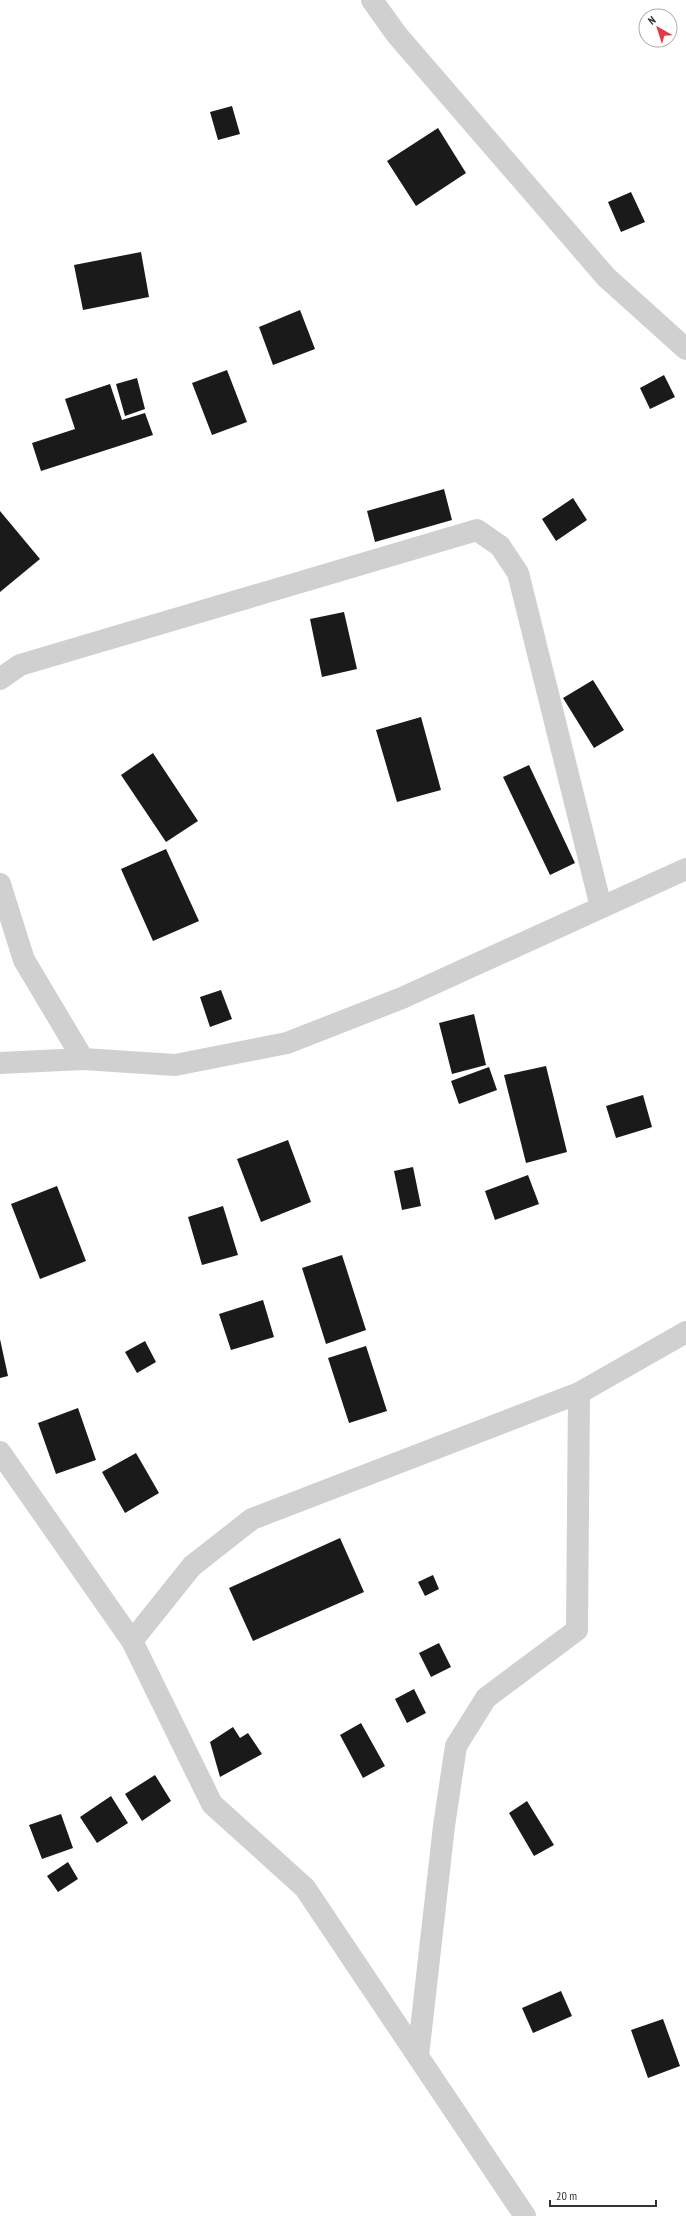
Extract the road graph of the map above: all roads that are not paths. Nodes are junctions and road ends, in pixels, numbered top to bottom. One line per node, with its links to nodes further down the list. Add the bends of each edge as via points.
1 (372, 0): 2 (street, via 397,36 606,277)
2 (686, 349)
3 (0, 679): 6 (street, via 20,665 477,530 500,546 518,573)
4 (686, 869): 6 (street)
5 (0, 884): 7 (street, via 24,960)
6 (602, 907): 7 (street, via 402,998 287,1043 175,1065)
7 (82, 1059): 8 (street)
8 (0, 1063)
9 (686, 1332): 10 (street)
10 (579, 1392): 12 (street, via 252,1519 192,1566); 13 (street, via 577,1630 486,1698 456,1746 444,1826)
11 (0, 1452): 12 (street)
12 (132, 1641): 13 (street, via 212,1804 305,1888)
13 (418, 2056): 14 (street)
14 (525, 2216)

